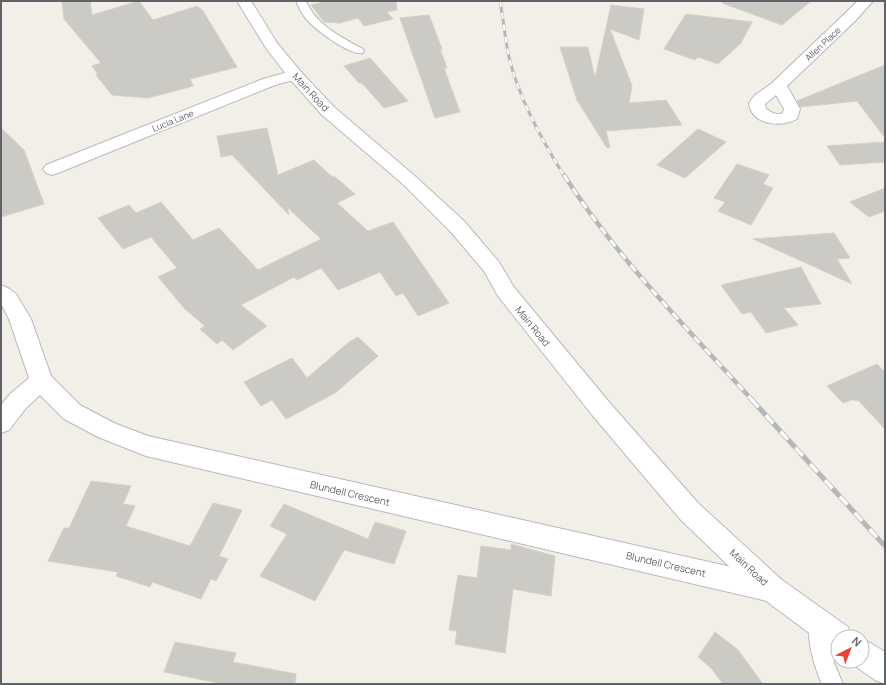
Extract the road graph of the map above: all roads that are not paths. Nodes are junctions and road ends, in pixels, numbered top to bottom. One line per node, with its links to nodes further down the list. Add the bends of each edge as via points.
1 (244, 1): 5 (street, Main Road, via 271,44)
2 (301, 1): 4 (lane, via 319,26)
3 (866, 1): 6 (street, Allen Place, via 784,78)
4 (359, 51)
5 (295, 75): 7 (street, Lucia Lane, via 269,82); 11 (street, Main Road, via 328,111 410,181 457,226 492,267 505,291 601,409 689,511)
6 (779, 86)
7 (52, 169)
8 (1, 293): 9 (street, Blundell Crescent, via 8,299 20,319)
9 (41, 381): 10 (street, via 18,401); 11 (street, Blundell Crescent, via 72,412 106,430 146,446)
10 (1, 423)
11 (772, 589): 12 (street, Main Road)
12 (819, 623): 13 (street, Main Road); 16 (lane, via 821,648)
13 (830, 631)
14 (870, 660): 15 (street)
15 (885, 670)
16 (833, 684)

